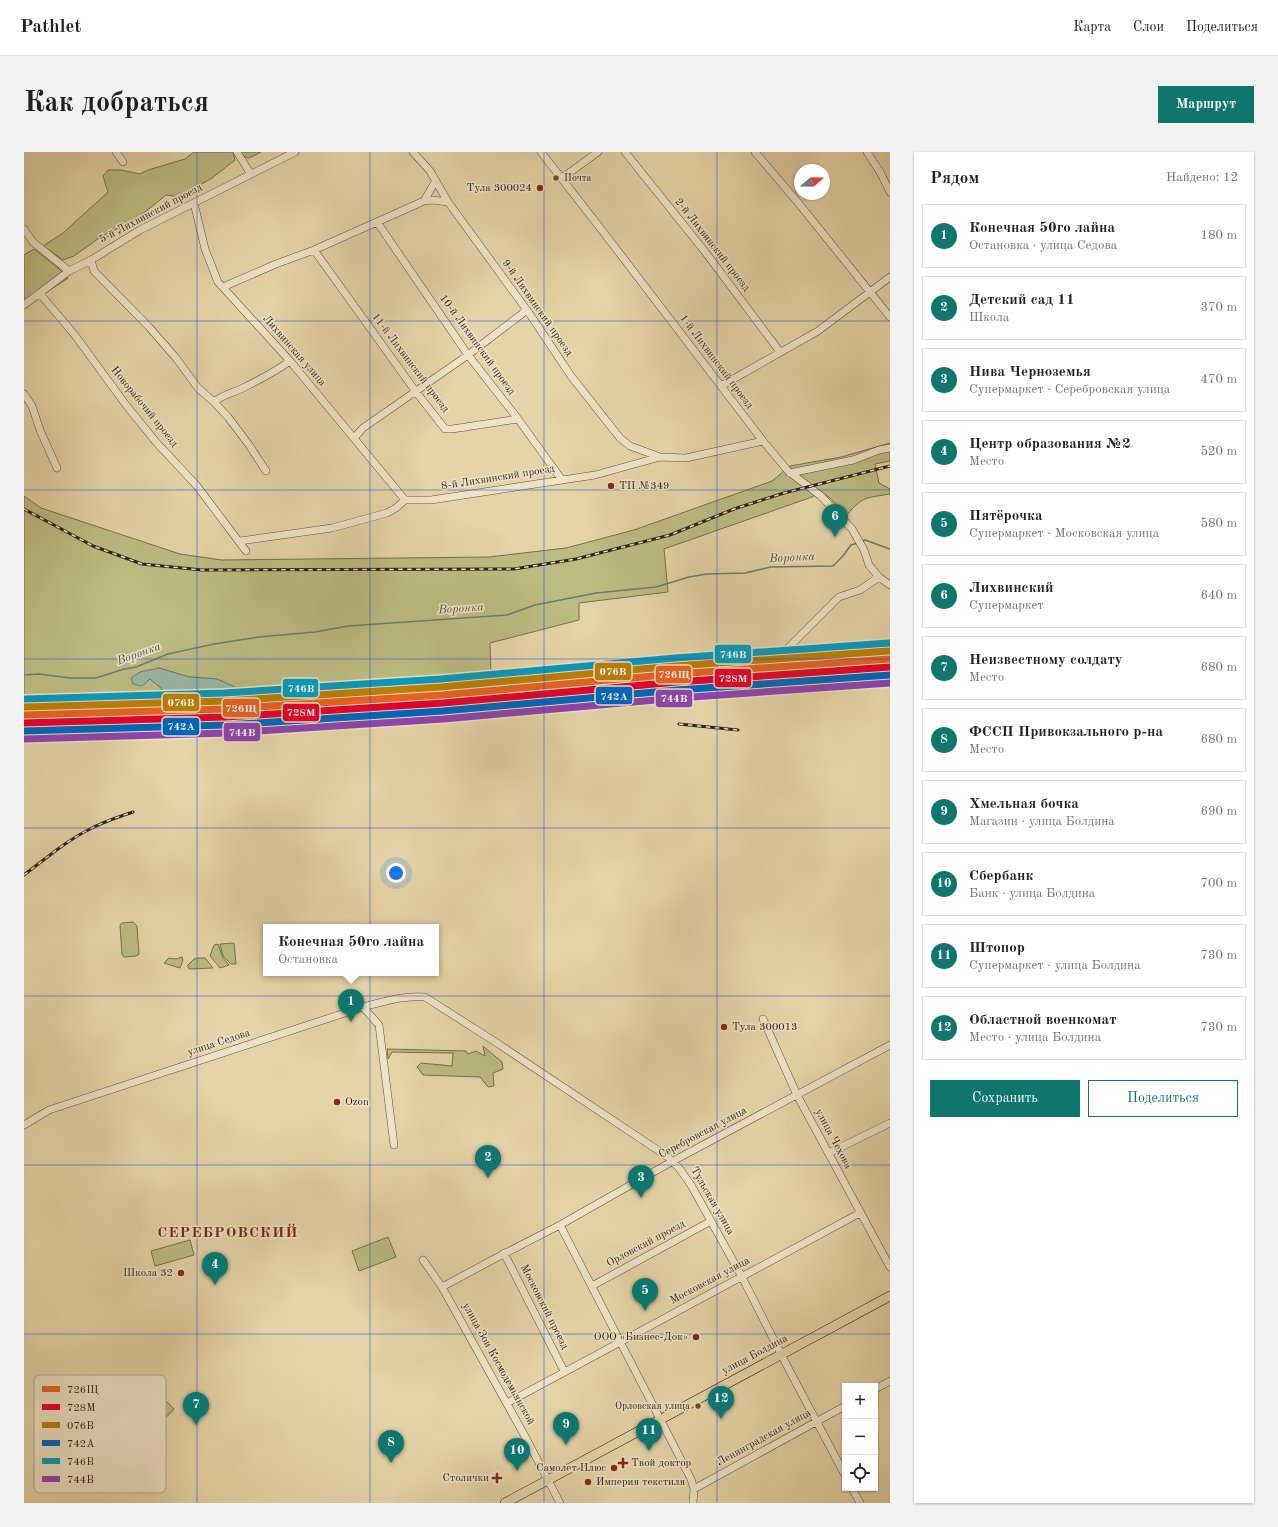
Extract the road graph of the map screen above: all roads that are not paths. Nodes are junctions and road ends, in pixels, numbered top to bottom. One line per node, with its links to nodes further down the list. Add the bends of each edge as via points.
1 (116, 152): 10 (street)
2 (237, 152): 11 (street)
3 (295, 152): 11 (street, 5-й Лихвинский проезд)
4 (413, 152): 13 (street, 9-й Лихвинский проезд, via 430,171)
5 (541, 152): 12 (street, 1-й Лихвинский проезд)
6 (598, 152): 12 (street)
7 (625, 152): 30 (street, 2-й Лихвинский проезд, via 706,253)
8 (755, 152): 25 (street)
9 (867, 152): 14 (street)
10 (123, 162)
11 (250, 173): 17 (street, 5-й Лихвинский проезд)
12 (562, 178): 33 (street, 1-й Лихвинский проезд)
13 (435, 182): 15 (street); 16 (street, 9-й Лихвинский проезд)
14 (890, 192)
15 (424, 201): 16 (street); 18 (street)
16 (448, 202): 28 (street, 9-й Лихвинский проезд)
17 (194, 203): 21 (street, 5-й Лихвинский проезд, via 140,230); 24 (street, Лихвинская улица, via 205,249 218,282)
18 (376, 222): 20 (street); 31 (street, 10-й Лихвинский проезд)
19 (24, 229): 22 (street, via 33,242)
20 (314, 250): 24 (street); 34 (street, 11-й Лихвинский проезд)
21 (91, 260): 22 (street, 5-й Лихвинский проезд); 36 (street, via 94,271 150,327 198,388)
22 (69, 271): 26 (street, 5-й Лихвинский проезд)
23 (890, 277): 25 (street)
24 (223, 287): 32 (street, Лихвинская улица)
25 (870, 292): 29 (street); 30 (street, via 818,330)
26 (40, 294): 27 (street, 5-й Лихвинский проезд); 47 (street, Новорабочий проезд, via 74,334 126,405)
27 (24, 305)
28 (527, 310): 31 (street); 41 (street, 9-й Лихвинский проезд, via 571,376 620,438 630,446)
29 (890, 317)
30 (780, 352): 33 (street)
31 (468, 355): 34 (street); 37 (street, 10-й Лихвинский проезд)
32 (290, 361): 36 (street, via 274,372); 38 (street, Лихвинская улица)
33 (721, 386): 39 (street, 1-й Лихвинский проезд)
34 (416, 392): 37 (street, 11-й Лихвинский проезд, via 447,430); 38 (street, via 363,428)
35 (24, 394): 42 (street, via 32,406)
36 (214, 402): 43 (street, via 250,445)
37 (518, 419): 45 (street, 10-й Лихвинский проезд)
38 (354, 438): 46 (street, Лихвинская улица)
39 (763, 441): 41 (street, 8-й Лихвинский проезд, via 686,458); 44 (street, 1-й Лихвинский проезд)
40 (890, 448): 44 (street, via 853,460)
41 (660, 457): 45 (street, 8-й Лихвинский проезд, via 606,473)
42 (57, 468)
43 (266, 471)
44 (790, 473): 49 (street, 1-й Лихвинский проезд, via 818,492 855,534 870,565)
45 (562, 480): 46 (street, 8-й Лихвинский проезд, via 431,500)
46 (405, 500): 47 (street, via 390,512 358,522)
47 (240, 541): 48 (street, Новорабочий проезд)
48 (246, 551)
49 (879, 577): 50 (street); 51 (street, via 860,590 839,597 783,653)
50 (890, 585)
51 (540, 675)
52 (425, 997): 53 (street, улица Седова, via 401,998); 61 (street, Тульская улица)
53 (363, 1008): 58 (street, улица Седова, via 49,1110); 59 (street, via 379,1025)
54 (762, 1019): 56 (street, улица Чехова)
55 (890, 1045): 56 (street, Серебровская улица)
56 (797, 1095): 60 (street, улица Чехова); 61 (street, Серебровская улица)
57 (890, 1123): 60 (street)
58 (24, 1125)
59 (394, 1145)
60 (829, 1153): 62 (street, улица Чехова)
61 (673, 1161): 63 (street, Тульская улица, via 691,1185); 64 (street, Серебровская улица)
62 (860, 1213): 67 (street, улица Чехова); 68 (street, Московская улица)
63 (711, 1222): 68 (street, Тульская улица); 69 (street, Орловский проезд)
64 (560, 1225): 65 (street, Серебровская улица); 69 (street)
65 (504, 1253): 70 (street, Серебровская улица); 74 (street, Московский проезд)
66 (423, 1260): 70 (street, улица Зои Космодемьянской)
67 (890, 1267)
68 (742, 1277): 72 (street, Московская улица); 73 (street, Тульская улица)
69 (592, 1286): 72 (street)
70 (442, 1287): 77 (street, улица Зои Космодемьянской)
71 (890, 1296): 73 (main road, улица Болдина)
72 (621, 1341): 74 (street, Московская улица); 79 (street)
73 (781, 1355): 79 (main road, улица Болдина); 80 (street, Тульская улица)
74 (564, 1371): 77 (street, Московская улица)
75 (890, 1381): 76 (street)
76 (878, 1387)
77 (507, 1403): 82 (street, улица Зои Космодемьянской)
78 (842, 1408): 80 (street, Ленинградская улица)
79 (660, 1420): 82 (main road, улица Болдина); 83 (street)
80 (816, 1422): 81 (street, Тульская улица); 83 (street, Ленинградская улица)
81 (842, 1470)
82 (548, 1480): 85 (main road, улица Болдина); 86 (street, улица Зои Космодемьянской)
83 (694, 1489): 87 (street)
84 (854, 1491): 88 (street)
85 (505, 1503)
86 (560, 1503)
87 (693, 1503)
88 (860, 1503)

